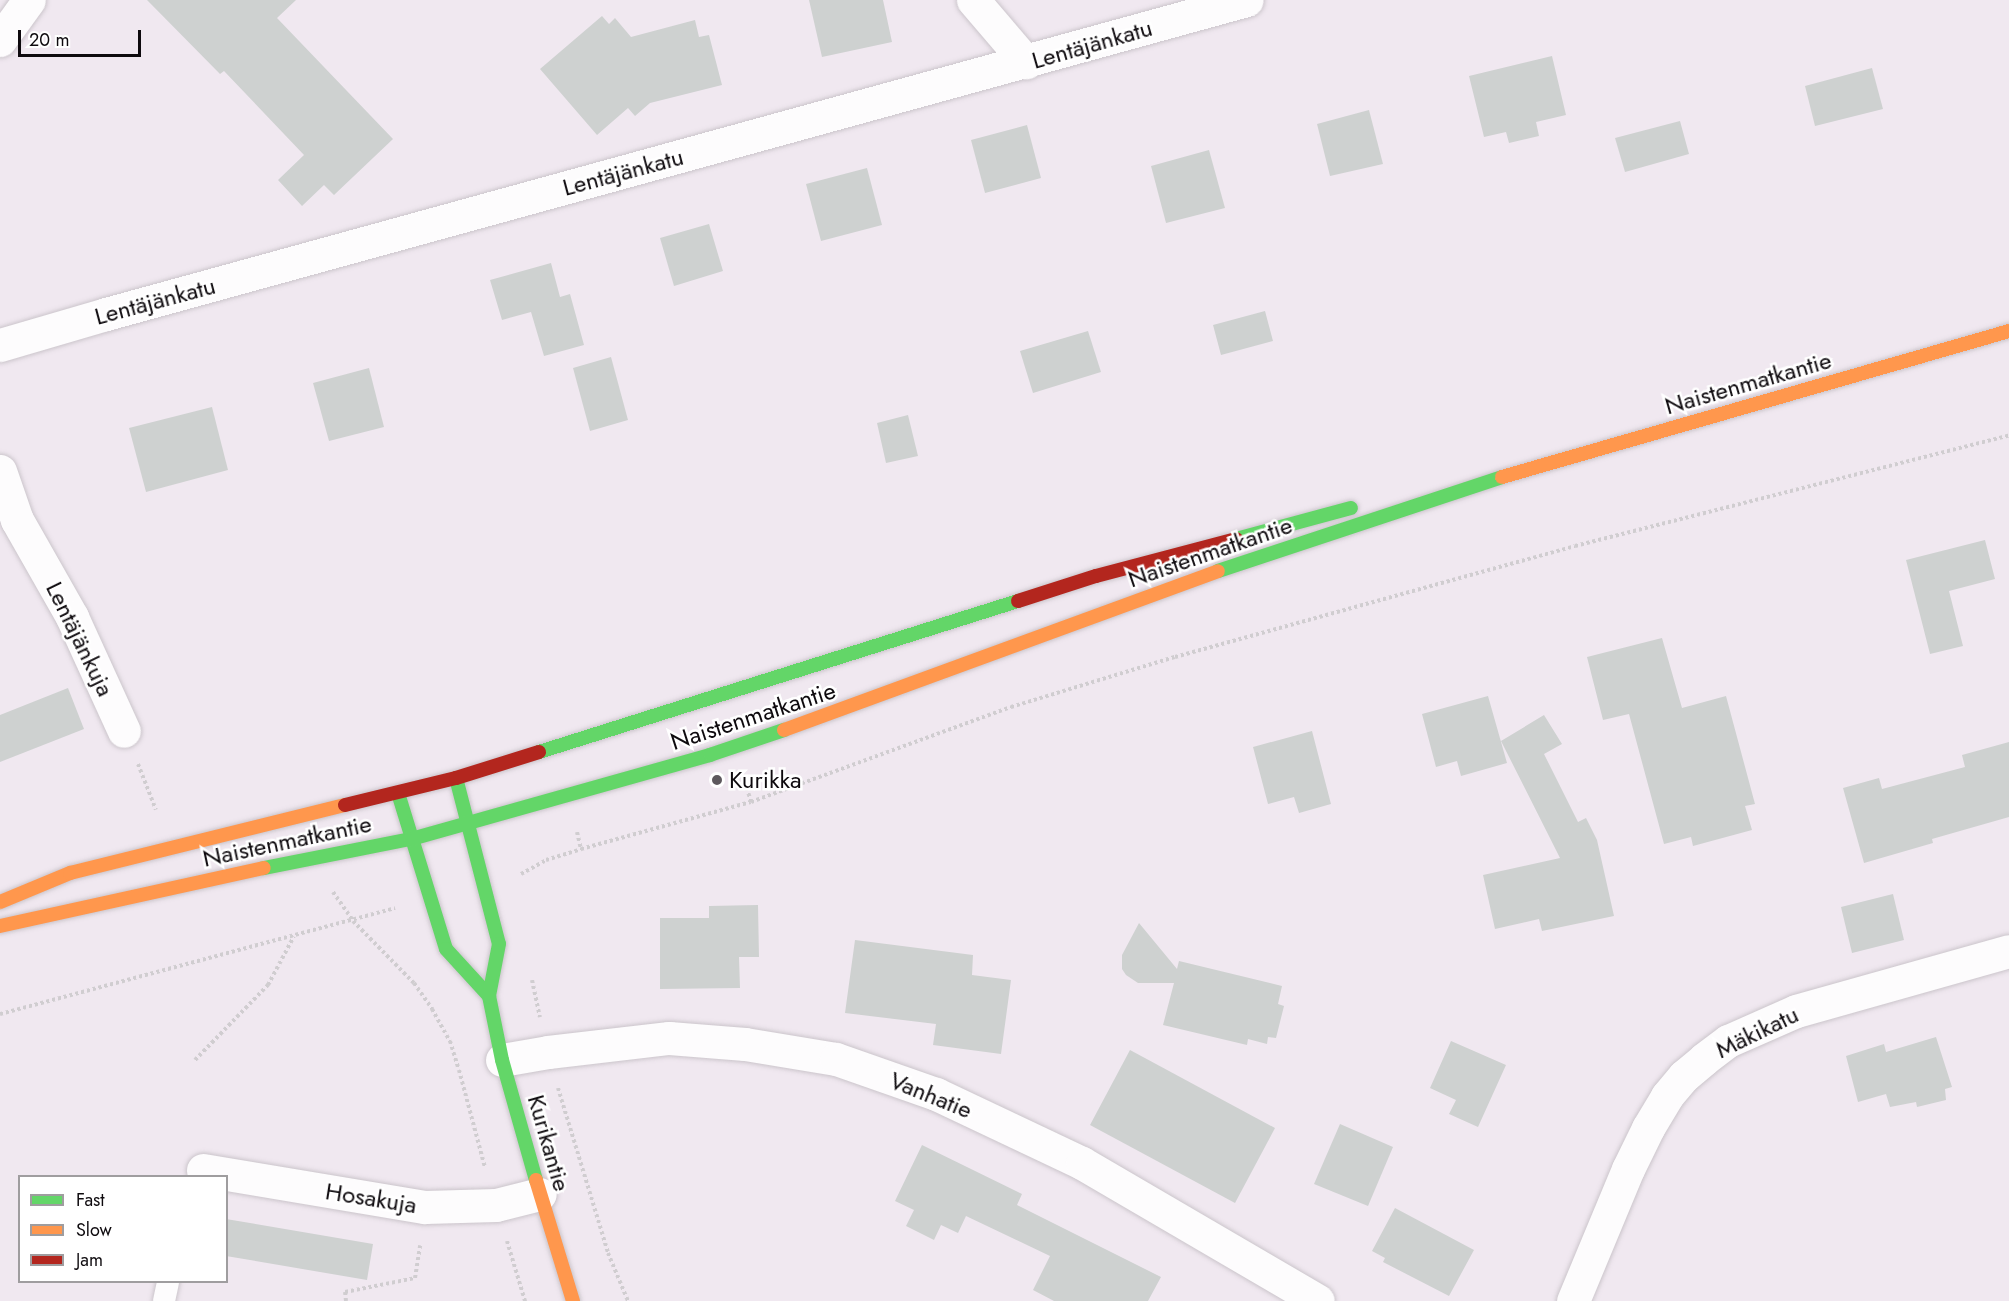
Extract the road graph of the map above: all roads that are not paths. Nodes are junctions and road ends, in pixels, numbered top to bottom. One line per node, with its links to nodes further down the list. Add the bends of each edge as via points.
1 (29, 0): 4 (street)
2 (973, 0): 5 (street)
3 (1247, 0): 5 (street, Lentäjänkatu)
4 (0, 40)
5 (1026, 62): 7 (street, Lentäjänkatu)
6 (2009, 331): 9 (main road, Naistenmatkantie)
7 (0, 345)
8 (0, 471): 10 (street, Lentäjänkuja, via 17,520 72,617)
9 (1500, 478): 11 (main road, Naistenmatkantie, via 1368,505 1096,576); 13 (main road, Naistenmatkantie, via 1159,591 851,708 710,755)
10 (124, 730)
11 (456, 778): 12 (main road, Naistenmatkantie); 13 (main road, Kurikantie)
12 (398, 793): 14 (main road); 15 (main road, Naistenmatkantie, via 70,873)
13 (470, 824): 14 (main road, Naistenmatkantie); 18 (main road, Kurikantie, via 499,944)
14 (411, 838): 16 (main road, Naistenmatkantie); 18 (main road, via 446,949)
15 (0, 902)
16 (0, 926)
17 (2009, 951): 26 (street, Mäkikatu, via 1796,1011 1728,1041 1704,1059 1667,1096 1648,1128)
18 (489, 996): 19 (main road, Kurikantie)
19 (502, 1060): 21 (main road, Kurikantie); 25 (street, Vanhatie, via 669,1038 746,1044 836,1059 936,1094 1082,1163)
20 (228, 1177): 21 (street, Hosakuja, via 425,1207 496,1206)
21 (540, 1194): 24 (main road, Kurikantie)
22 (168, 1283): 23 (lane)
23 (164, 1301)
24 (573, 1301)
25 (1318, 1301)
26 (1573, 1301)

